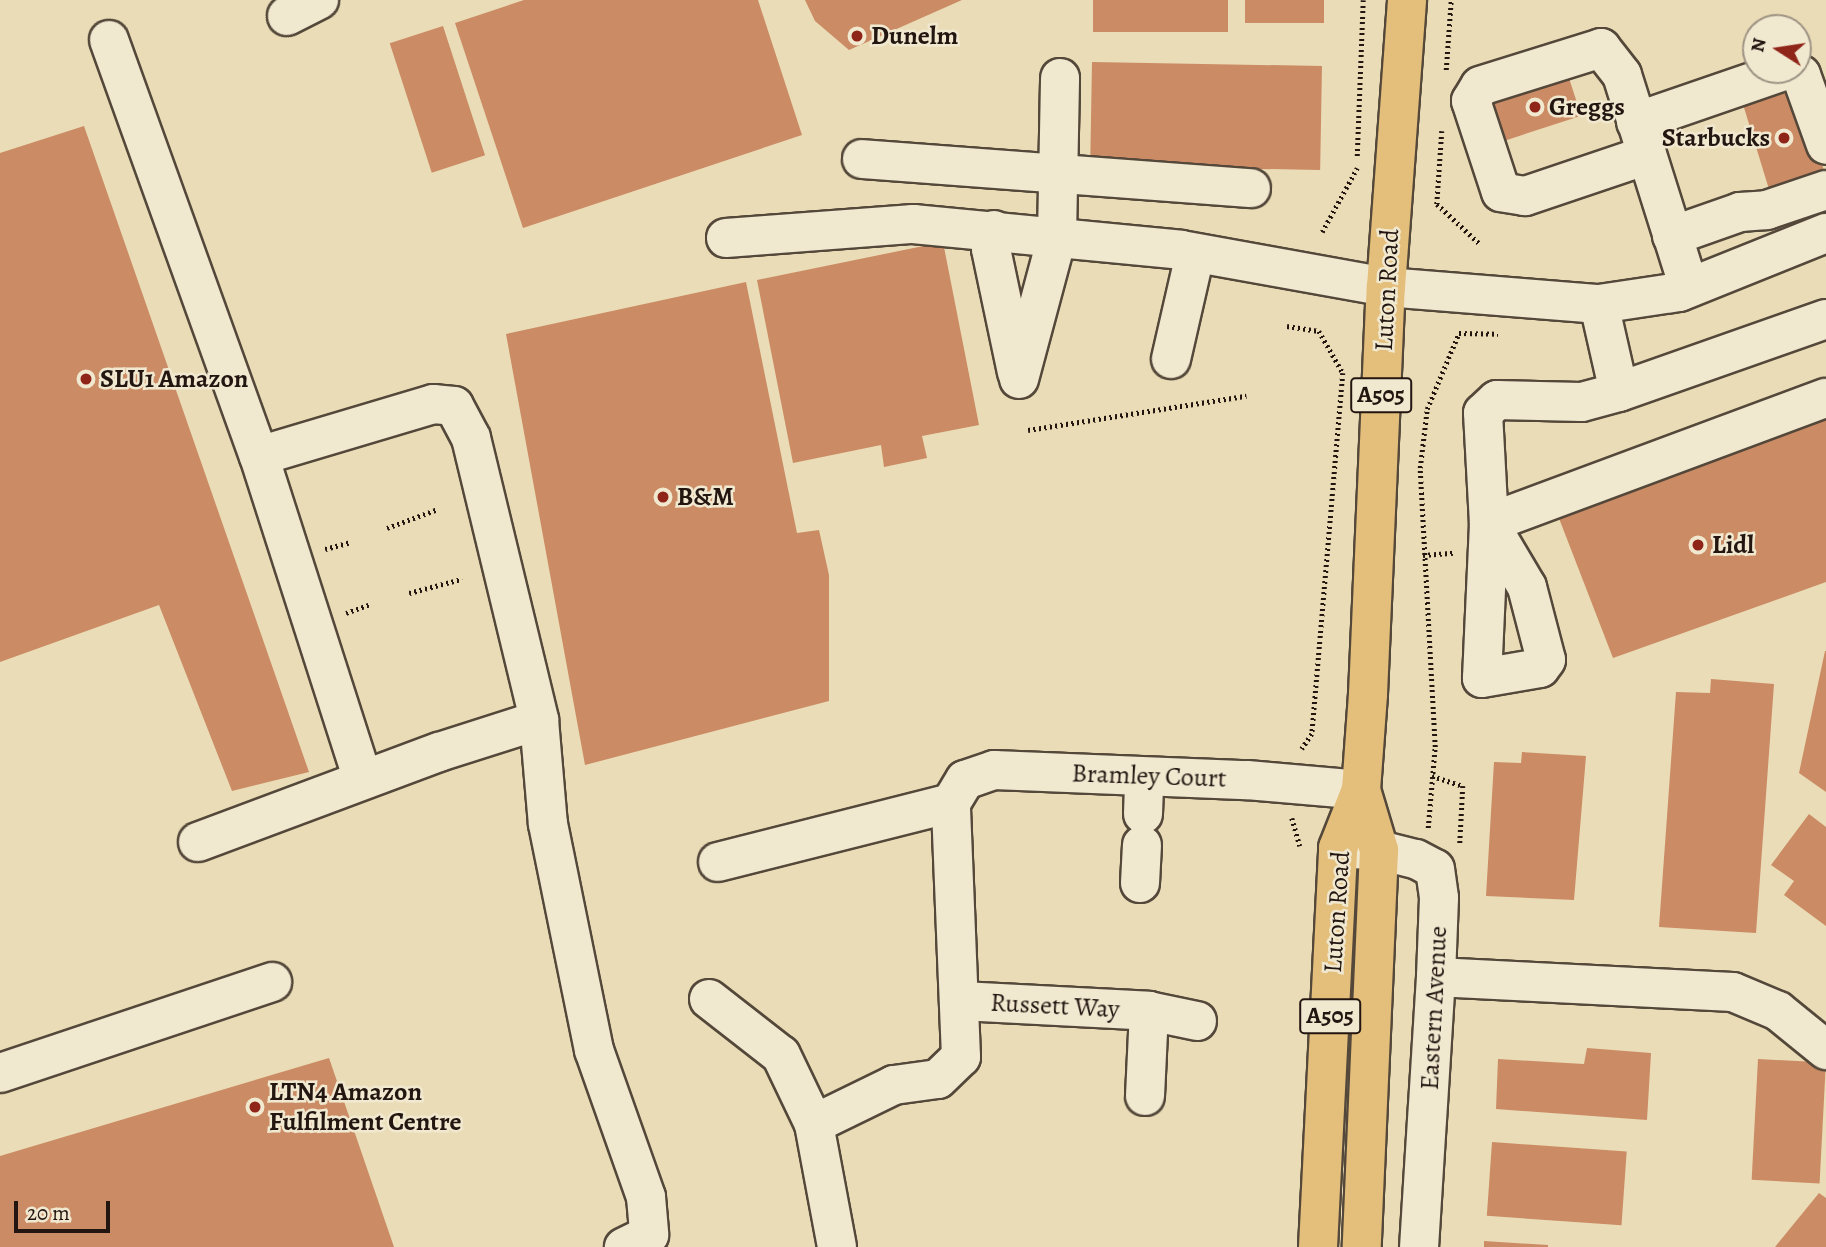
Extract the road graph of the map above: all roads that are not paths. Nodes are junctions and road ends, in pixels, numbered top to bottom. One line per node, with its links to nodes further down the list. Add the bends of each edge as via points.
1 (1407, 0): 18 (main road, Luton Road / A505)
2 (109, 40): 25 (street)
3 (1060, 78): 9 (street)
4 (1758, 84): 6 (street)
5 (1804, 84): 7 (street)
6 (1641, 138): 6 (street, via 1622,75 1601,48 1480,86 1471,101 1502,191 1525,196); 14 (street)
7 (1826, 145)
8 (862, 159): 9 (street)
9 (1058, 175): 10 (street); 15 (street)
10 (1251, 188)
11 (1826, 190): 14 (street, via 1767,210 1740,212)
12 (994, 230): 15 (street); 15 (street, via 992,249 1019,379); 16 (street, via 913,224)
13 (1826, 233): 19 (street)
14 (1672, 236): 19 (street)
15 (1057, 237): 17 (street)
16 (726, 238)
17 (1195, 254): 18 (street); 22 (street)
18 (1386, 287): 20 (street); 31 (main road, Luton Road / A505)
19 (1689, 288): 20 (street)
20 (1599, 304): 23 (street)
21 (1826, 319): 23 (street)
22 (1171, 359)
23 (1619, 392): 24 (street, via 1581,402 1497,400 1483,413 1489,523)
24 (1826, 398)
25 (259, 456): 27 (street, via 433,404 454,407 471,438); 30 (street)
26 (494, 668): 27 (street)
27 (530, 680): 28 (street)
28 (539, 720): 30 (street); 48 (street, via 548,824 594,1050 646,1197 649,1235)
29 (1144, 777): 31 (street, Bramley Court); 32 (street, Bramley Court, via 995,770 965,780); 37 (street)
30 (363, 779): 33 (street)
31 (1361, 790): 34 (main road, Luton Road / A505); 35 (main road, Luton Road / A505)
32 (951, 803): 36 (street); 41 (street)
33 (198, 842)
34 (1338, 848): 35 (street, Eastern Avenue); 50 (main road, Luton Road / A505)
35 (1379, 850): 38 (street, Eastern Avenue, via 1435,869 1439,898); 51 (main road, Luton Road / A505)
36 (718, 862)
37 (1140, 883)
38 (1436, 977): 44 (street, via 1733,992 1777,1012); 52 (street, Eastern Avenue)
39 (272, 982): 45 (street)
40 (709, 999): 47 (street, via 780,1055)
41 (961, 1001): 42 (street, Russett Way); 47 (street, via 961,1057 938,1079 894,1085)
42 (1149, 1011): 43 (street, Russett Way); 46 (street, Russett Way)
43 (1197, 1021)
44 (1826, 1050)
45 (0, 1073)
46 (1145, 1096)
47 (814, 1124): 49 (street)
48 (624, 1247)
49 (837, 1247)
50 (1318, 1247)
51 (1362, 1247)
52 (1419, 1247)

